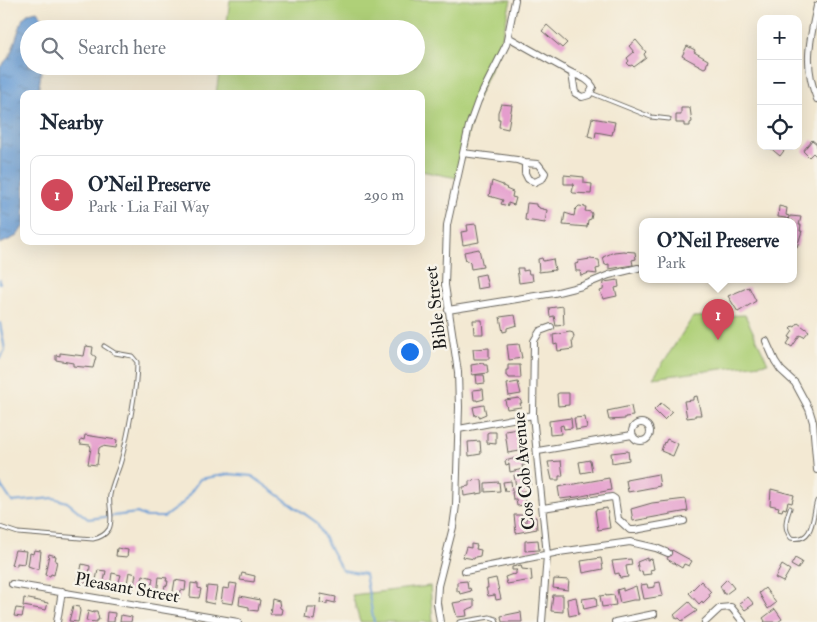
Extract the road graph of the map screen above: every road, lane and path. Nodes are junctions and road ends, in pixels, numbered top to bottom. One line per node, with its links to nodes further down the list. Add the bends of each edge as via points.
1 (515, 0): 3 (street, Bible Street)
2 (817, 6): 6 (street, via 808,52 810,79)
3 (508, 37): 4 (street); 8 (street, Bible Street, via 476,106)
4 (572, 74): 5 (street, via 588,80 593,88); 5 (street, via 575,93 582,97)
5 (591, 93): 7 (lane, via 651,117)
6 (817, 99)
7 (669, 120)
8 (463, 153): 9 (street); 11 (street, Bible Street, via 448,212 444,272)
9 (524, 163)
10 (638, 268): 11 (street, via 554,293)
11 (448, 310): 16 (street, Bible Street, via 458,372)
12 (551, 327): 15 (street, Cos Cob Avenue, via 540,331 534,341)
13 (766, 341): 19 (street, via 775,361 795,383 809,409)
14 (104, 346): 24 (lane, via 115,353 132,356 137,362 122,458 110,495 110,522 106,533 93,538 18,533)
15 (533, 415): 16 (street); 18 (street, Cos Cob Avenue)
16 (459, 429): 33 (street, Bible Street, via 455,514 438,586)
17 (632, 435): 18 (street)
18 (538, 451): 21 (street, Cos Cob Avenue)
19 (817, 470)
20 (817, 501): 22 (lane, via 811,528 800,538 791,538 788,534 786,522)
21 (543, 508): 23 (street, via 612,497 618,519 630,530); 26 (street, Cos Cob Avenue)
22 (790, 508)
23 (684, 521)
24 (0, 528)
25 (668, 553): 26 (street, via 630,542)
26 (547, 555): 27 (street); 36 (street, Cos Cob Avenue)
27 (465, 571)
28 (12, 584): 29 (street, Pleasant Street)
29 (62, 592): 31 (street); 32 (street, Pleasant Street)
30 (654, 614): 37 (street)
31 (57, 622)
32 (238, 622)
33 (440, 622)
34 (459, 622): 35 (lane, via 490,617)
35 (497, 622)
36 (542, 622)
37 (615, 622)
38 (705, 622): 39 (street, via 720,608 731,607)
39 (743, 622)

